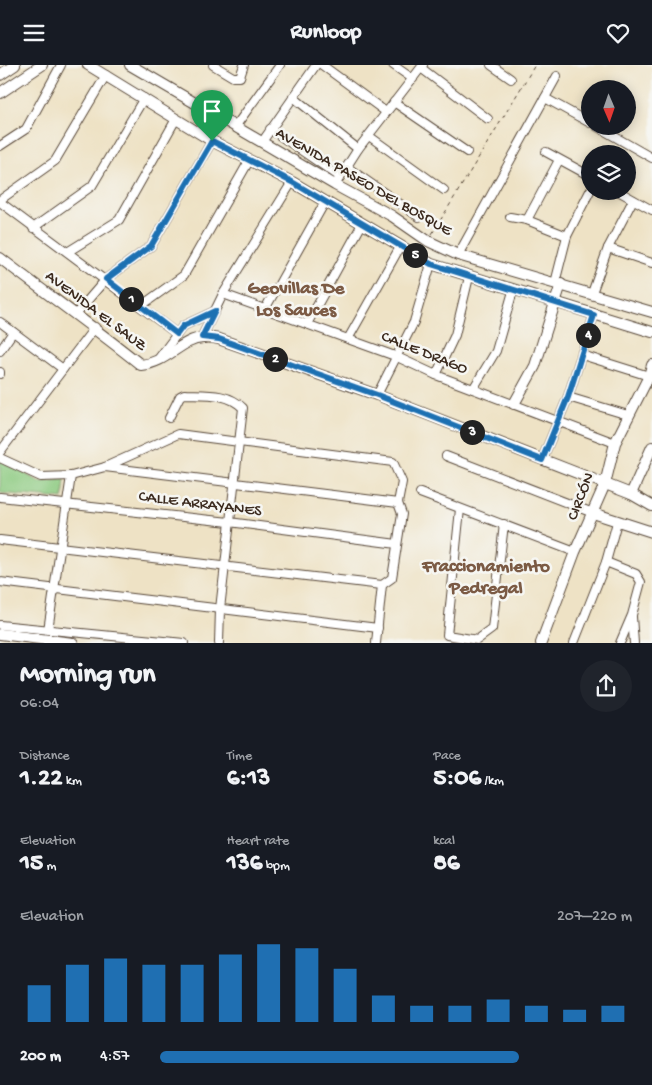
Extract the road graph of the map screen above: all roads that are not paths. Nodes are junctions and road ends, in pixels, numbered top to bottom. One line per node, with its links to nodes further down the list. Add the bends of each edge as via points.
1 (15, 65): 14 (main road)
2 (42, 65): 19 (main road)
3 (61, 65): 34 (street, via 26,129)
4 (88, 65): 15 (main road)
5 (130, 65): 28 (main road, AVENIDA PASEO DEL BOSQUE)
6 (213, 65): 7 (street, via 233,77 240,77)
7 (244, 65)
8 (280, 65): 28 (street)
9 (316, 65): 20 (street)
10 (322, 65): 24 (street)
11 (394, 65): 17 (street)
12 (491, 65): 18 (street)
13 (422, 67): 17 (street); 27 (street)
14 (0, 75)
15 (106, 75): 21 (main road); 48 (street, via 55,161)
16 (556, 76): 22 (street)
17 (413, 79): 23 (street)
18 (511, 79)
19 (0, 93)
20 (293, 97): 29 (street); 35 (street)
21 (144, 98): 26 (main road); 55 (street, via 92,186)
22 (545, 98): 25 (street); 60 (street)
23 (394, 102): 24 (street); 36 (street)
24 (386, 112): 31 (street)
25 (581, 118)
26 (176, 119): 32 (main road); 59 (street, via 119,220)
27 (488, 119)
28 (235, 127): 33 (main road, AVENIDA PASEO DEL BOSQUE)
29 (270, 129): 33 (street); 43 (street)
30 (612, 135): 38 (street)
31 (369, 136): 35 (street); 45 (street)
32 (212, 141): 40 (main road); 65 (street, via 151,246)
33 (262, 142): 43 (main road, AVENIDA PASEO DEL BOSQUE)
34 (0, 146)
35 (358, 149): 41 (street)
36 (467, 152)
37 (546, 152): 39 (street)
38 (652, 157)
39 (559, 160): 42 (street); 53 (street)
40 (249, 161): 44 (main road); 71 (street, via 184,275)
41 (347, 167): 43 (street); 51 (street)
42 (581, 171)
43 (337, 181): 60 (main road, AVENIDA PASEO DEL BOSQUE, via 428,241)
44 (292, 182): 49 (main road); 69 (street)
45 (444, 190)
46 (585, 200): 56 (street)
47 (633, 200): 50 (street); 58 (street)
48 (0, 201): 55 (street)
49 (325, 202): 54 (main road); 72 (street)
50 (652, 210)
51 (419, 217)
52 (510, 217): 53 (street)
53 (527, 220): 56 (street)
54 (362, 224): 57 (main road); 78 (street)
55 (33, 228): 59 (street)
56 (567, 236): 66 (street)
57 (400, 247): 63 (main road); 84 (street)
58 (608, 248): 62 (street); 68 (street)
59 (69, 251): 65 (street)
60 (458, 255): 66 (main road, AVENIDA PASEO DEL BOSQUE)
61 (0, 258): 75 (main road, AVENIDA EL SAUZ)
62 (652, 263)
63 (431, 264): 64 (main road); 87 (street, via 414,322)
64 (469, 277): 67 (main road); 91 (street, via 455,335)
65 (106, 279): 71 (street); 75 (street)
66 (558, 283): 68 (main road, AVENIDA PASEO DEL BOSQUE); 70 (main road)
67 (513, 291): 70 (main road); 93 (street, via 496,351)
68 (592, 293): 74 (main road, AVENIDA PASEO DEL BOSQUE)
69 (223, 294): 72 (street, CALLE DRAGO); 73 (street)
70 (555, 303): 76 (main road); 96 (main road, via 535,367)
71 (141, 306): 82 (street)
72 (265, 309): 78 (street, CALLE DRAGO)
73 (215, 311): 82 (street, via 183,326); 83 (street)
74 (652, 311)
75 (75, 315): 79 (main road, AVENIDA EL SAUZ)
76 (594, 315): 81 (main road); 86 (street)
77 (0, 322): 80 (street)
78 (307, 324): 84 (street, CALLE DRAGO)
79 (95, 327): 88 (main road, AVENIDA EL SAUZ, via 141,365); 90 (street)
80 (14, 332): 85 (street); 90 (street)
81 (652, 332)
82 (177, 334): 88 (street)
83 (202, 337): 88 (main road, AVENIDA EL SAUZ); 94 (main road, via 219,339)
84 (348, 339): 87 (street, CALLE DRAGO)
85 (0, 351)
86 (582, 355): 92 (street); 95 (street)
87 (395, 356): 91 (street, CALLE DRAGO); 94 (street)
88 (155, 364)
89 (652, 365): 92 (main road, CIRCÓN)
90 (62, 369): 102 (street)
91 (436, 375): 93 (street, CALLE DRAGO)
92 (649, 376): 97 (main road, CIRCÓN)
93 (473, 389): 96 (street, CALLE DRAGO)
94 (377, 395): 106 (main road)
95 (568, 397): 97 (street); 99 (street)
96 (514, 403): 99 (street, CALLE DRAGO)
97 (628, 415): 101 (main road, CIRCÓN)
98 (170, 418): 100 (street, via 184,394 222,395 243,408)
99 (559, 421): 101 (street, CALLE DRAGO); 106 (street)
100 (239, 441): 107 (street, via 178,434); 109 (street); 114 (street, via 393,462 402,482)
101 (615, 443): 110 (main road, CIRCÓN)
102 (0, 452)
103 (651, 453): 112 (main road)
104 (446, 456): 118 (street)
105 (0, 458): 108 (street, via 41,477)
106 (542, 460): 110 (main road)
107 (105, 467): 108 (street); 109 (street)
108 (70, 475): 115 (street)
109 (235, 483): 114 (street); 119 (street)
110 (605, 484): 112 (main road); 118 (main road, CIRCÓN)
111 (420, 493): 117 (street)
112 (631, 494): 116 (main road)
113 (0, 497): 115 (street, CALLE ARRAYANES)
114 (398, 503): 124 (street, via 402,514)
115 (66, 504): 119 (street, CALLE ARRAYANES); 125 (street)
116 (652, 506)
117 (460, 509): 121 (street); 121 (street, via 447,635 477,639 492,629)
118 (593, 513): 120 (main road); 126 (main road, CIRCÓN)
119 (229, 522): 124 (street, CALLE ARRAYANES); 128 (street)
120 (617, 522): 122 (main road); 127 (street)
121 (504, 524): 126 (street)
122 (652, 532)
123 (0, 540): 125 (street)
124 (397, 544): 130 (street, via 392,578)
125 (60, 547): 128 (street); 131 (street)
126 (575, 552): 142 (main road, CIRCÓN)
127 (606, 562): 133 (street, via 636,574 641,582); 143 (street)
128 (224, 567): 130 (street); 132 (street)
129 (0, 582): 131 (street)
130 (382, 585): 135 (street)
131 (54, 589): 132 (street); 136 (street)
132 (220, 609): 135 (street); 140 (street)
133 (632, 615): 144 (street); 145 (street)
134 (0, 625): 136 (street)
135 (378, 628): 141 (street)
136 (48, 630): 139 (street)
137 (0, 634): 138 (main road)
138 (73, 643)
139 (184, 643)
140 (219, 643)
141 (376, 643)
142 (541, 643)
143 (574, 643)
144 (620, 643)
145 (634, 643)

